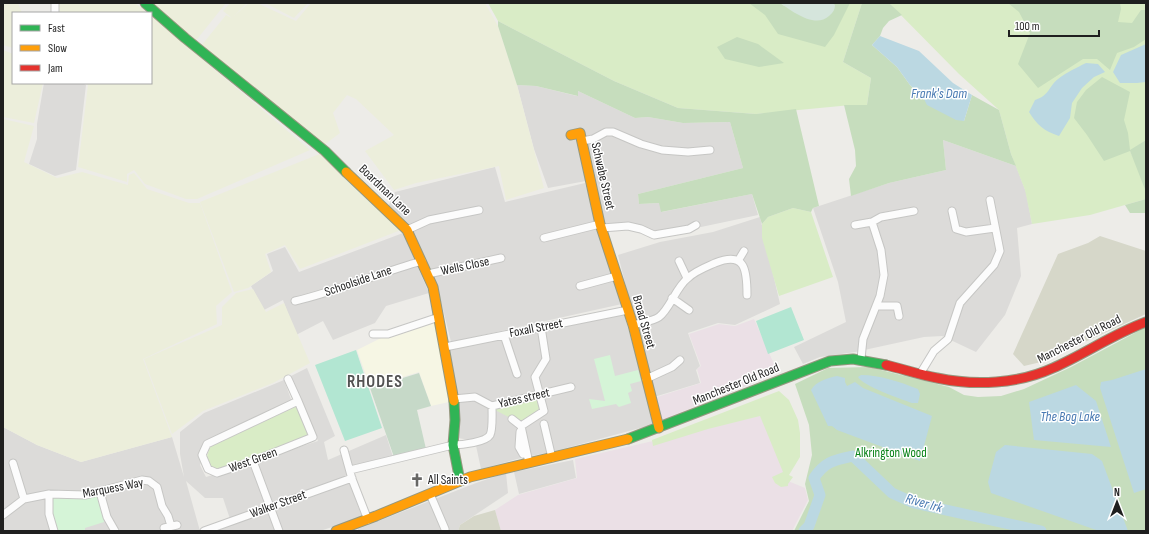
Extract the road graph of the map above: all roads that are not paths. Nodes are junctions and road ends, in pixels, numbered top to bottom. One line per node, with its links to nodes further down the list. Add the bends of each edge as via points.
1 (145, 3): 13 (street, Boardman Lane, via 325,151)
2 (577, 137): 3 (street, via 593,139 606,132 613,132 662,150 688,152 708,150); 11 (street, Schwabe Street)
3 (704, 142)
4 (990, 200): 12 (street)
5 (479, 210): 13 (street, via 429,220)
6 (914, 211): 8 (street, via 881,217)
7 (952, 211): 12 (street, via 956,229 966,232)
8 (872, 222): 10 (street); 27 (street, via 884,268)
9 (696, 225): 11 (street, via 689,229 654,235 628,226)
10 (855, 225)
11 (601, 226): 14 (street); 21 (street, Broad Street)
12 (995, 228): 41 (street, via 1000,251 994,265 960,303 948,339 934,351)
13 (408, 230): 17 (street, Boardman Lane)
14 (544, 238)
15 (744, 251): 19 (street)
16 (501, 258): 20 (street, Wells Close)
17 (422, 261): 20 (street, Boardman Lane); 26 (street, Schoolside Lane, via 388,270 321,295)
18 (680, 261): 22 (street)
19 (738, 261): 22 (street, via 728,259); 24 (street, via 747,275)
20 (428, 274): 31 (street, Boardman Lane)
21 (617, 276): 23 (street); 28 (street, Broad Street)
22 (687, 278): 25 (street)
23 (580, 286)
24 (747, 295)
25 (672, 298): 29 (street); 33 (street, via 659,317)
26 (295, 301)
27 (876, 306): 30 (street, via 897,306); 38 (street, via 863,340)
28 (628, 310): 33 (street, Broad Street); 34 (street, Foxall Street)
29 (688, 310)
30 (899, 316)
31 (440, 317): 35 (street, via 388,334); 37 (street, Boardman Lane)
32 (1146, 322): 41 (street, Manchester Old Road, via 1111,337 1053,369 1018,379 959,382)
33 (633, 325): 43 (street, Broad Street)
34 (541, 327): 36 (street, Foxall Street); 45 (street, via 546,358 535,377)
35 (373, 334)
36 (504, 335): 37 (street, Foxall Street); 40 (street)
37 (445, 347): 46 (street, Boardman Lane)
38 (861, 359): 41 (street, Manchester Old Road); 52 (street, Manchester Old Road, via 826,363)
39 (680, 360): 43 (street, via 672,367)
40 (517, 374)
41 (920, 374)
42 (288, 379): 47 (street, West Green)
43 (646, 379): 52 (street, Broad Street)
44 (571, 387): 45 (street, Yates street)
45 (540, 394): 48 (street, Yates street); 51 (street, via 544,411)
46 (454, 399): 48 (street, Yates street, via 475,397); 53 (street, Boardman Lane)
47 (298, 401): 57 (street, West Green, via 313,437); 57 (street, West Green, via 207,444 202,455 208,469 217,473)
48 (492, 406): 53 (street, via 491,434 469,444)
49 (512, 419): 51 (street)
50 (544, 424): 56 (street)
51 (521, 426): 55 (street, via 519,447); 59 (street)
52 (659, 428): 56 (street, Manchester Old Road, via 625,440)
53 (454, 446): 60 (street); 62 (street, Boardman Lane)
54 (344, 450): 60 (street)
55 (523, 454)
56 (552, 458): 59 (street, Manchester Old Road)
57 (253, 461): 67 (street)
58 (13, 463): 66 (street)
59 (529, 463): 62 (street, Manchester Old Road)
60 (350, 470): 61 (street)
61 (352, 478): 67 (street, Walker Street); 69 (street)
62 (460, 481): 65 (street, Manchester Old Road)
63 (100, 492): 64 (street, Marquess Way, via 80,495); 70 (street, Marquess Way, via 142,480 149,481 156,487); 74 (street, via 107,517)
64 (49, 494): 66 (street, Marquess Way); 73 (street, via 49,514)
65 (430, 494): 69 (street, Manchester Old Road); 72 (street)
66 (24, 499): 68 (street, Marquess Way)
67 (270, 507): 75 (street, Walker Street); 76 (street)
68 (3, 515)
69 (368, 520): 71 (street, Manchester Old Road)
70 (171, 526)
71 (354, 528): 77 (street, Manchester Old Road)
72 (445, 529)
73 (54, 531)
74 (115, 531)
75 (204, 531)
76 (279, 531)
77 (336, 531)

